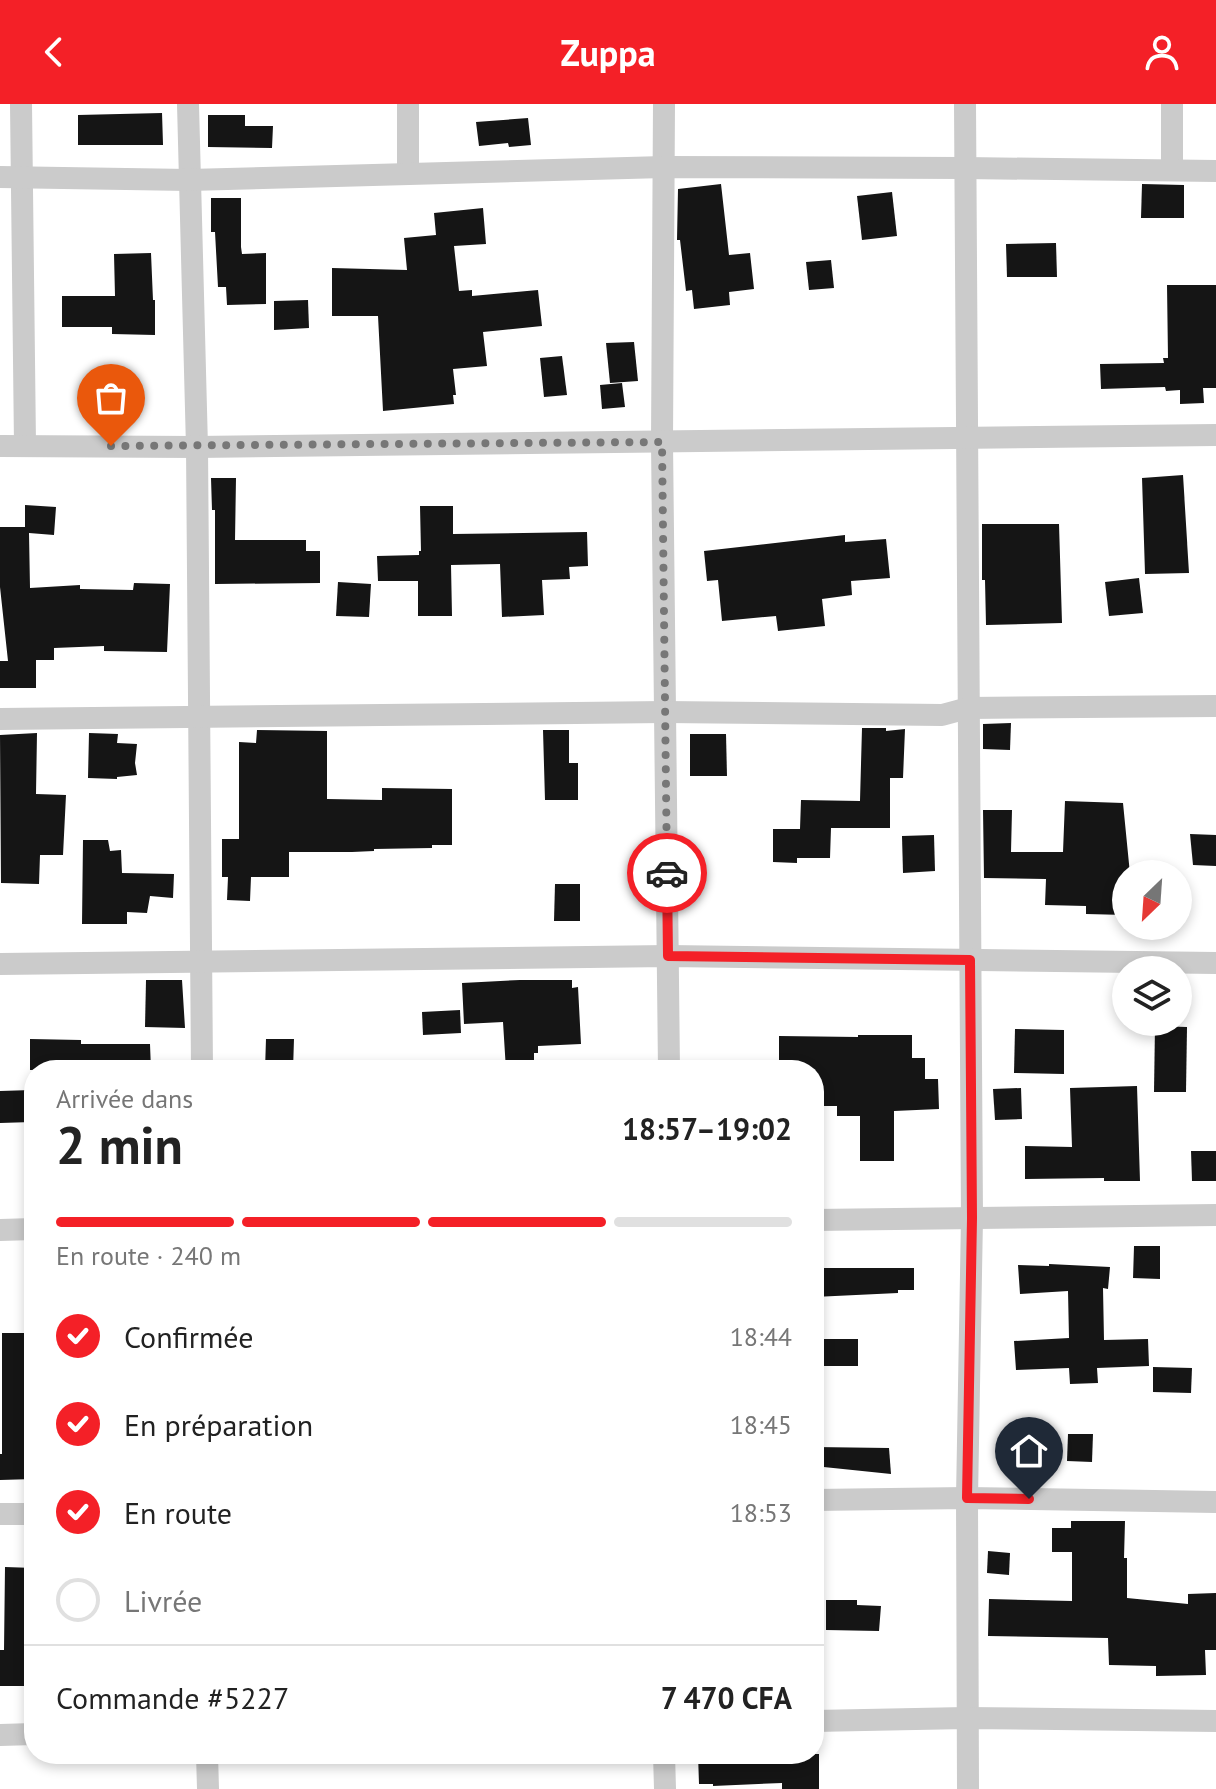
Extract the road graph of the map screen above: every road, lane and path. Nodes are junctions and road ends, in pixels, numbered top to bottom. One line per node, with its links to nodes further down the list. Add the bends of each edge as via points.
1 (21, 104): 12 (street)
2 (188, 104): 13 (street)
3 (408, 104): 11 (street)
4 (664, 104): 7 (street)
5 (965, 104): 8 (street)
6 (1172, 104): 9 (street)
7 (664, 167): 8 (street); 11 (street); 16 (street)
8 (965, 168): 9 (street); 15 (street)
9 (1172, 170): 10 (street)
10 (1216, 171)
11 (408, 173): 13 (street)
12 (11, 177): 13 (street); 17 (street)
13 (189, 180): 19 (street)
14 (1216, 435): 15 (street)
15 (967, 438): 16 (street); 21 (street)
16 (662, 442): 19 (street); 22 (street)
17 (25, 445): 18 (street); 19 (street)
18 (0, 446)
19 (197, 447): 23 (street)
20 (1216, 706): 21 (street)
21 (968, 708): 22 (street, via 942,715); 26 (street)
22 (665, 712): 23 (street); 25 (street)
23 (199, 717): 24 (street); 27 (street)
24 (0, 719)
25 (668, 956): 26 (street); 27 (street); 31 (street)
26 (970, 960): 28 (street); 33 (street)
27 (201, 963): 29 (street); 30 (street)
28 (1216, 963)
29 (0, 964)
30 (202, 1060)
31 (669, 1060)
32 (1216, 1215): 33 (street)
33 (972, 1218): 34 (street); 37 (street)
34 (824, 1220)
35 (24, 1229): 36 (street)
36 (0, 1230)
37 (967, 1498): 38 (street); 39 (street); 42 (street)
38 (824, 1500)
39 (1216, 1502)
40 (0, 1514): 41 (street)
41 (24, 1514)
42 (966, 1718): 43 (street); 44 (street); 51 (street)
43 (824, 1721)
44 (1216, 1721)
45 (24, 1734): 46 (street)
46 (0, 1735)
47 (207, 1764): 49 (street)
48 (664, 1764): 50 (street)
49 (208, 1789)
50 (665, 1789)
51 (968, 1789)

